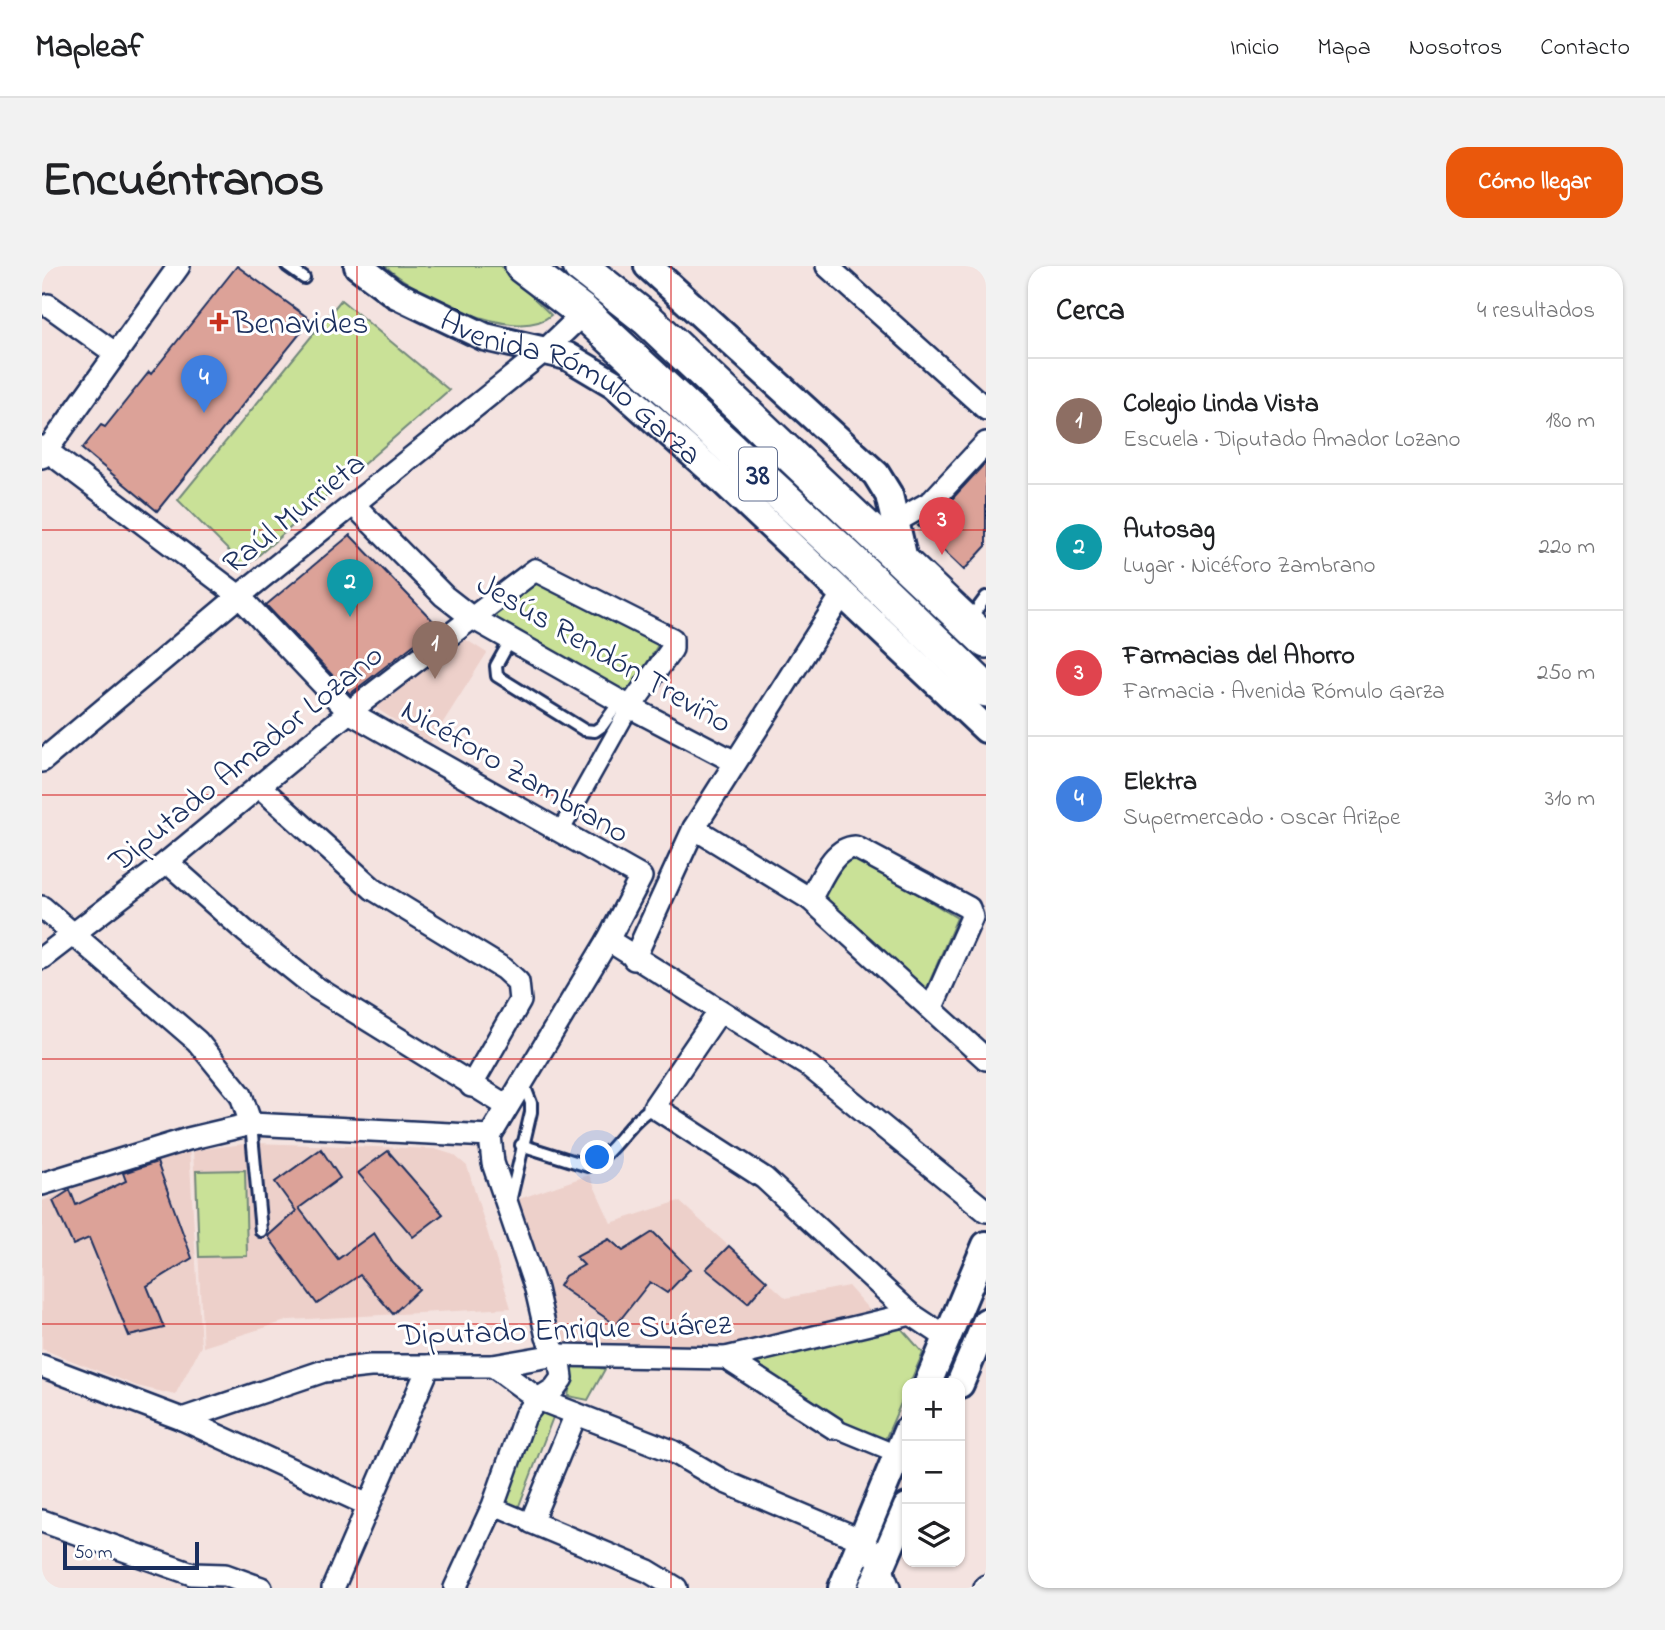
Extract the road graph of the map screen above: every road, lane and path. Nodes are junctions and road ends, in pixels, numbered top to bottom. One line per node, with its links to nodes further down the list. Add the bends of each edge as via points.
1 (287, 266): 8 (lane)
2 (358, 266): 11 (street, Avenida Rómulo Garza, via 395,294 485,337)
3 (522, 266): 10 (main road, Avenida Rómulo Garza / 38)
4 (580, 266): 18 (main road, 38, via 647,319)
5 (648, 266): 17 (street, via 863,460 885,485)
6 (827, 266): 13 (street)
7 (174, 268): 12 (street)
8 (304, 278)
9 (48, 305): 12 (street)
10 (584, 313): 11 (street, Raúl Murrieta); 24 (main road, Avenida Rómulo Garza / 38)
11 (543, 352): 16 (street, Raúl Murrieta); 19 (street, Avenida Rómulo Garza, via 567,356 614,384)
12 (116, 354): 15 (street)
13 (986, 409)
14 (986, 443): 17 (street, via 932,501)
15 (44, 451): 20 (street, Nicéforo Zambrano)
16 (355, 506): 20 (street, Raúl Murrieta); 21 (street, Jesús Rendón Treviño)
17 (897, 521): 18 (street)
18 (905, 564): 22 (main road, 38)
19 (843, 593): 27 (street, Avenida Rómulo Garza); 29 (street)
20 (239, 596): 26 (street, Nicéforo Zambrano); 28 (street, Raúl Murrieta)
21 (471, 617): 23 (street, Jesús Rendón Treviño); 25 (street, Diputado Amador Lozano, via 538,570 669,637 672,649); 26 (street, Diputado Amador Lozano)
22 (980, 620)
23 (511, 639): 25 (street, Jesús Rendón Treviño); 25 (lane, via 496,666 498,676 584,730 595,731)
24 (986, 690)
25 (625, 704): 29 (street, Jesús Rendón Treviño); 32 (street)
26 (349, 712): 30 (street, Diputado Amador Lozano); 32 (street, Nicéforo Zambrano)
27 (986, 729)
28 (42, 761)
29 (735, 762): 31 (street)
30 (260, 786): 33 (street, Diputado Amador Lozano); 44 (street, via 373,889 504,969 520,985 520,1001)
31 (694, 828): 34 (street); 39 (street)
32 (560, 832): 37 (street, Nicéforo Zambrano, via 641,877)
33 (167, 862): 36 (street, Diputado Amador Lozano); 44 (street, via 315,987)
34 (810, 899): 40 (street); 40 (street, via 837,855 855,847 969,908 972,917)
35 (42, 907): 36 (street)
36 (73, 933): 38 (street, Diputado Amador Lozano); 47 (street, via 197,1041 241,1095)
37 (608, 940): 39 (street); 43 (street)
38 (42, 958)
39 (634, 959): 41 (street)
40 (932, 1007): 42 (street)
41 (719, 1012): 46 (street); 52 (street, via 810,1067)
42 (986, 1059)
43 (522, 1081): 45 (street); 49 (lane, via 531,1103)
44 (471, 1086): 45 (street)
45 (507, 1106): 48 (street)
46 (654, 1107): 49 (lane, via 588,1166); 55 (street, via 764,1178)
47 (251, 1124): 48 (street); 50 (street); 53 (lane)
48 (491, 1136): 51 (street, via 493,1163)
49 (521, 1145): 51 (lane)
50 (42, 1184)
51 (509, 1204): 58 (street)
52 (986, 1211)
53 (261, 1231)
54 (986, 1245): 57 (street)
55 (912, 1314): 57 (street); 59 (street, Diputado Enrique Suárez)
56 (986, 1322): 64 (street)
57 (947, 1338): 63 (street)
58 (556, 1355): 59 (street, Diputado Enrique Suárez); 62 (street, Diputado Enrique Suárez); 65 (street, via 562,1378)
59 (726, 1358): 68 (street)
60 (42, 1366): 67 (street)
61 (429, 1366): 62 (street, Diputado Enrique Suárez); 67 (street, Diputado Enrique Suárez, via 324,1371); 70 (street)
62 (493, 1366): 65 (street)
63 (930, 1378)
64 (963, 1378)
65 (538, 1399): 66 (street); 71 (street, via 525,1416)
66 (576, 1414): 74 (street); 75 (street, via 672,1451 725,1482)
67 (182, 1419): 70 (street)
68 (834, 1428): 69 (street)
69 (902, 1443): 75 (street)
70 (369, 1505): 78 (street)
71 (493, 1506): 74 (street); 79 (street)
72 (42, 1521): 77 (street, via 192,1574 225,1575)
73 (902, 1521): 76 (street)
74 (531, 1522): 80 (street, via 648,1571)
75 (864, 1541): 76 (street); 81 (street)
76 (881, 1582)
77 (261, 1588)
78 (333, 1588)
79 (455, 1588)
80 (676, 1588)
81 (842, 1588)

